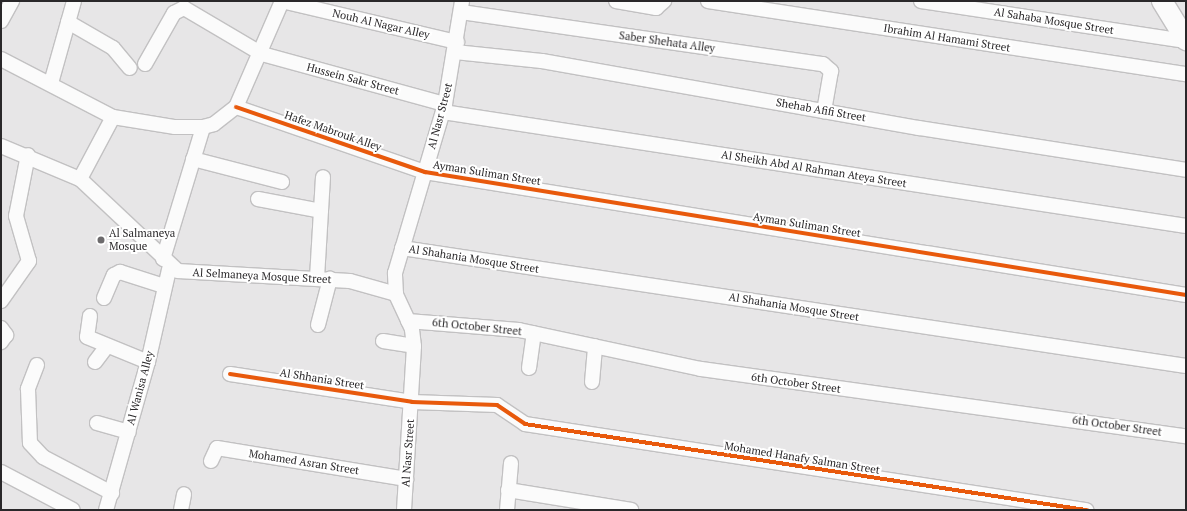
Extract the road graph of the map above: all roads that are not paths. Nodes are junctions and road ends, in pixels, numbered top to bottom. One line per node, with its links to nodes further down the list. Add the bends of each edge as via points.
1 (12, 1): 10 (street)
2 (74, 1): 11 (street)
3 (616, 1): 8 (street)
4 (708, 1): 18 (street, Ibrahim Al Hamami Street)
5 (921, 1): 12 (street, Al Sahaba Mosque Street)
6 (1162, 1): 12 (street)
7 (279, 2): 13 (street, Nouh Al Nagar Alley); 14 (street)
8 (662, 4)
9 (462, 7): 13 (street, Al Nasr Street); 22 (street, Saber Shehata Alley, via 823,64 830,71)
10 (1, 21)
11 (68, 22): 17 (street, via 102,41); 19 (street)
12 (1186, 40)
13 (456, 47): 21 (street, Al Nasr Street); 22 (street, Shehab Afifi Street)
14 (262, 54): 16 (street, Hussein Sakr Street, via 184,8 174,13); 20 (street); 21 (street, Hussein Sakr Street)
15 (1, 59): 19 (street)
16 (145, 64)
17 (130, 68)
18 (1186, 74)
19 (51, 83): 23 (street)
20 (236, 106): 24 (street, via 214,124); 29 (street, Hafez Mabrouk Alley)
21 (444, 108): 29 (street, Al Nasr Street); 35 (street, Al Sheikh Abd Al Rahman Ateya Street)
22 (824, 111): 28 (street, Shehab Afifi Street)
23 (119, 118): 24 (street, via 189,129); 31 (street)
24 (203, 127): 27 (street, Al Wanisa Alley)
25 (1, 146): 26 (street, Al Selmaneya Mosque Street)
26 (28, 155): 31 (street, Al Selmaneya Mosque Street); 43 (street, via 16,216 30,261)
27 (193, 159): 32 (street); 37 (street, Al Wanisa Alley)
28 (1186, 170)
29 (425, 172): 36 (street, Al Nasr Street); 41 (street, Ayman Suliman Street)
30 (323, 177): 34 (street)
31 (80, 179): 37 (street, Al Selmaneya Mosque Street)
32 (282, 182)
33 (258, 199): 34 (street)
34 (321, 211): 38 (street)
35 (1186, 226)
36 (402, 248): 40 (street, Al Nasr Street, via 395,273); 57 (street, Al Shahania Mosque Street)
37 (166, 262): 38 (street, Al Selmaneya Mosque Street, via 190,273); 39 (street, Al Wanisa Alley)
38 (323, 279): 40 (street, Al Selmaneya Mosque Street); 46 (street)
39 (164, 286): 42 (street, via 120,272 114,275); 55 (street, Al Wanisa Alley)
40 (396, 294): 45 (street, Al Nasr Street)
41 (1186, 295)
42 (104, 298)
43 (1, 301)
44 (90, 316): 51 (street, via 87,337)
45 (408, 321): 48 (street, 6th October Street, via 462,323); 52 (street, Al Nasr Street)
46 (318, 325)
47 (1, 328): 50 (street, via 6,335)
48 (534, 333): 53 (street, 6th October Street); 58 (street)
49 (383, 341): 52 (street)
50 (1, 342)
51 (107, 346): 54 (street); 55 (street)
52 (414, 346): 61 (street, Al Nasr Street)
53 (595, 346): 60 (street); 65 (street, 6th October Street, via 708,370)
54 (95, 362)
55 (148, 362): 64 (street, Al Wanisa Alley)
56 (37, 364): 71 (street, via 28,390 30,443 43,457)
57 (1186, 366)
58 (529, 368)
59 (230, 374): 61 (street, Al Shhania Street)
60 (592, 382)
61 (412, 402): 62 (street, Al Shhania Street, via 497,405); 69 (street, Al Nasr Street)
62 (517, 421): 79 (street, Mohamed Hanafy Salman Street)
63 (97, 423): 64 (street)
64 (129, 432): 71 (street, Al Wanisa Alley)
65 (1186, 436)
66 (212, 461): 69 (street, Mohamed Asran Street, via 217,448)
67 (511, 463): 70 (street)
68 (1, 472): 73 (street)
69 (406, 479): 76 (street, Al Nasr Street)
70 (508, 490): 77 (street); 78 (street)
71 (112, 493): 74 (street, Al Wanisa Alley)
72 (184, 494): 75 (street)
73 (73, 510)
74 (106, 510)
75 (181, 510)
76 (404, 510)
77 (507, 510)
78 (631, 510)
79 (1086, 510)

